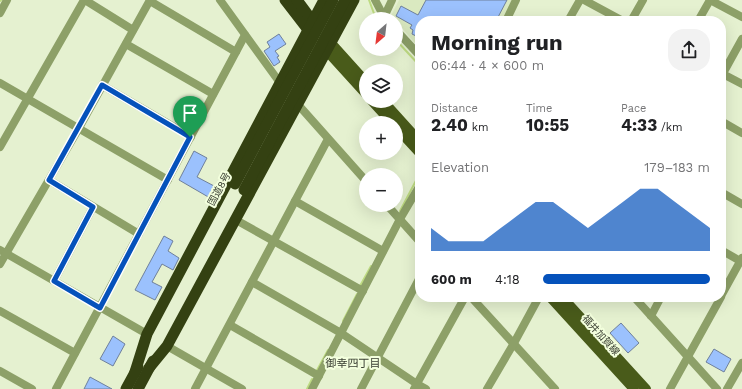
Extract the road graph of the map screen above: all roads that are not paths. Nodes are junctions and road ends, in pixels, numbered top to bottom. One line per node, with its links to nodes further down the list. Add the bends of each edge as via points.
1 (7, 0): 18 (street)
2 (85, 0): 28 (street); 45 (street)
3 (150, 0): 28 (street); 35 (street)
4 (220, 0): 29 (street)
5 (285, 0): 27 (highway)
6 (297, 0): 27 (highway)
7 (324, 0): 27 (highway)
8 (333, 0): 62 (highway, 国道8号, bridge)
9 (345, 0): 62 (highway, 国道8号, bridge)
10 (354, 0): 33 (highway)
11 (375, 0): 19 (street)
12 (392, 0): 20 (street)
13 (516, 0): 21 (street)
14 (580, 0): 22 (street)
15 (584, 0): 23 (street)
16 (644, 0): 24 (street)
17 (710, 0): 25 (street); 26 (street)
18 (0, 12)
19 (382, 12)
20 (387, 12)
21 (508, 16)
22 (571, 16)
23 (614, 16)
24 (634, 16)
25 (701, 16)
26 (742, 17)
27 (311, 26): 33 (highway); 40 (highway)
28 (133, 30): 32 (street)
29 (245, 35): 35 (street); 40 (street)
30 (403, 38): 34 (street)
31 (742, 39): 36 (street)
32 (126, 44): 42 (street); 44 (street)
33 (328, 46): 37 (main road); 43 (main road); 46 (highway)
34 (415, 51)
35 (236, 52): 44 (street)
36 (726, 67)
37 (359, 75)
38 (726, 76): 41 (street)
39 (0, 83): 45 (street)
40 (280, 83): 46 (street); 96 (highway)
41 (742, 84)
42 (102, 85): 51 (street); 55 (street)
43 (359, 85)
44 (214, 94): 55 (street)
45 (28, 98): 51 (street); 57 (street)
46 (298, 104): 56 (street); 69 (highway)
47 (378, 108): 49 (main road)
48 (389, 108): 54 (main road)
49 (386, 116)
50 (726, 124): 52 (street)
51 (79, 128): 60 (street); 61 (street)
52 (742, 133)
53 (403, 135): 58 (main road)
54 (415, 136)
55 (190, 137): 61 (street)
56 (328, 139): 59 (street); 65 (street)
57 (0, 147)
58 (415, 148)
59 (359, 173)
60 (49, 180): 67 (street); 75 (street)
61 (168, 180): 71 (street)
62 (239, 187): 104 (highway, 国道8号); 107 (highway, 国道8号)
63 (415, 194): 70 (street)
64 (726, 195): 66 (street)
65 (295, 201): 73 (street); 74 (street)
66 (742, 204)
67 (93, 207): 71 (street); 79 (street)
68 (393, 212): 70 (street)
69 (236, 220): 73 (street); 99 (highway)
70 (400, 220): 72 (street); 74 (street)
71 (139, 234): 92 (street)
72 (415, 236)
73 (274, 241): 80 (street); 83 (street)
74 (383, 251): 83 (street)
75 (3, 252): 78 (street); 79 (street)
76 (726, 252): 77 (street)
77 (741, 260): 82 (street)
78 (0, 264)
79 (54, 281): 92 (street)
80 (252, 282): 95 (street); 97 (street)
81 (415, 286): 102 (street)
82 (726, 288)
83 (362, 291): 97 (street)
84 (463, 302): 110 (street)
85 (476, 302): 98 (street)
86 (536, 302): 98 (street)
87 (555, 302): 122 (main road, 福井加賀線)
88 (567, 302): 123 (main road, 福井加賀線)
89 (638, 302): 94 (street)
90 (658, 302): 94 (street)
91 (718, 302): 101 (street)
92 (100, 308): 96 (street); 100 (street)
93 (0, 311): 100 (street)
94 (650, 316): 101 (street)
95 (230, 325): 105 (street); 108 (street)
96 (147, 334): 107 (highway)
97 (340, 334): 102 (street); 108 (street)
98 (514, 344): 111 (street); 121 (street)
99 (167, 346): 104 (highway); 105 (street)
100 (75, 353): 113 (street)
101 (688, 357): 124 (street); 125 (street)
102 (377, 358): 110 (street); 119 (street)
103 (742, 364): 109 (street)
104 (149, 368): 115 (highway, 国道8号)
105 (206, 368): 116 (street); 117 (street)
106 (0, 371): 112 (street)
107 (135, 372): 114 (highway, 国道8号)
108 (319, 376): 118 (street)
109 (738, 378): 126 (street)
110 (415, 386): 120 (street)
111 (550, 387)
112 (32, 389)
113 (56, 389)
114 (126, 389)
115 (138, 389)
116 (195, 389)
117 (242, 389)
118 (312, 389)
119 (361, 389)
120 (426, 389)
121 (487, 389)
122 (634, 389)
123 (646, 389)
124 (670, 389)
125 (717, 389)
126 (727, 389)

